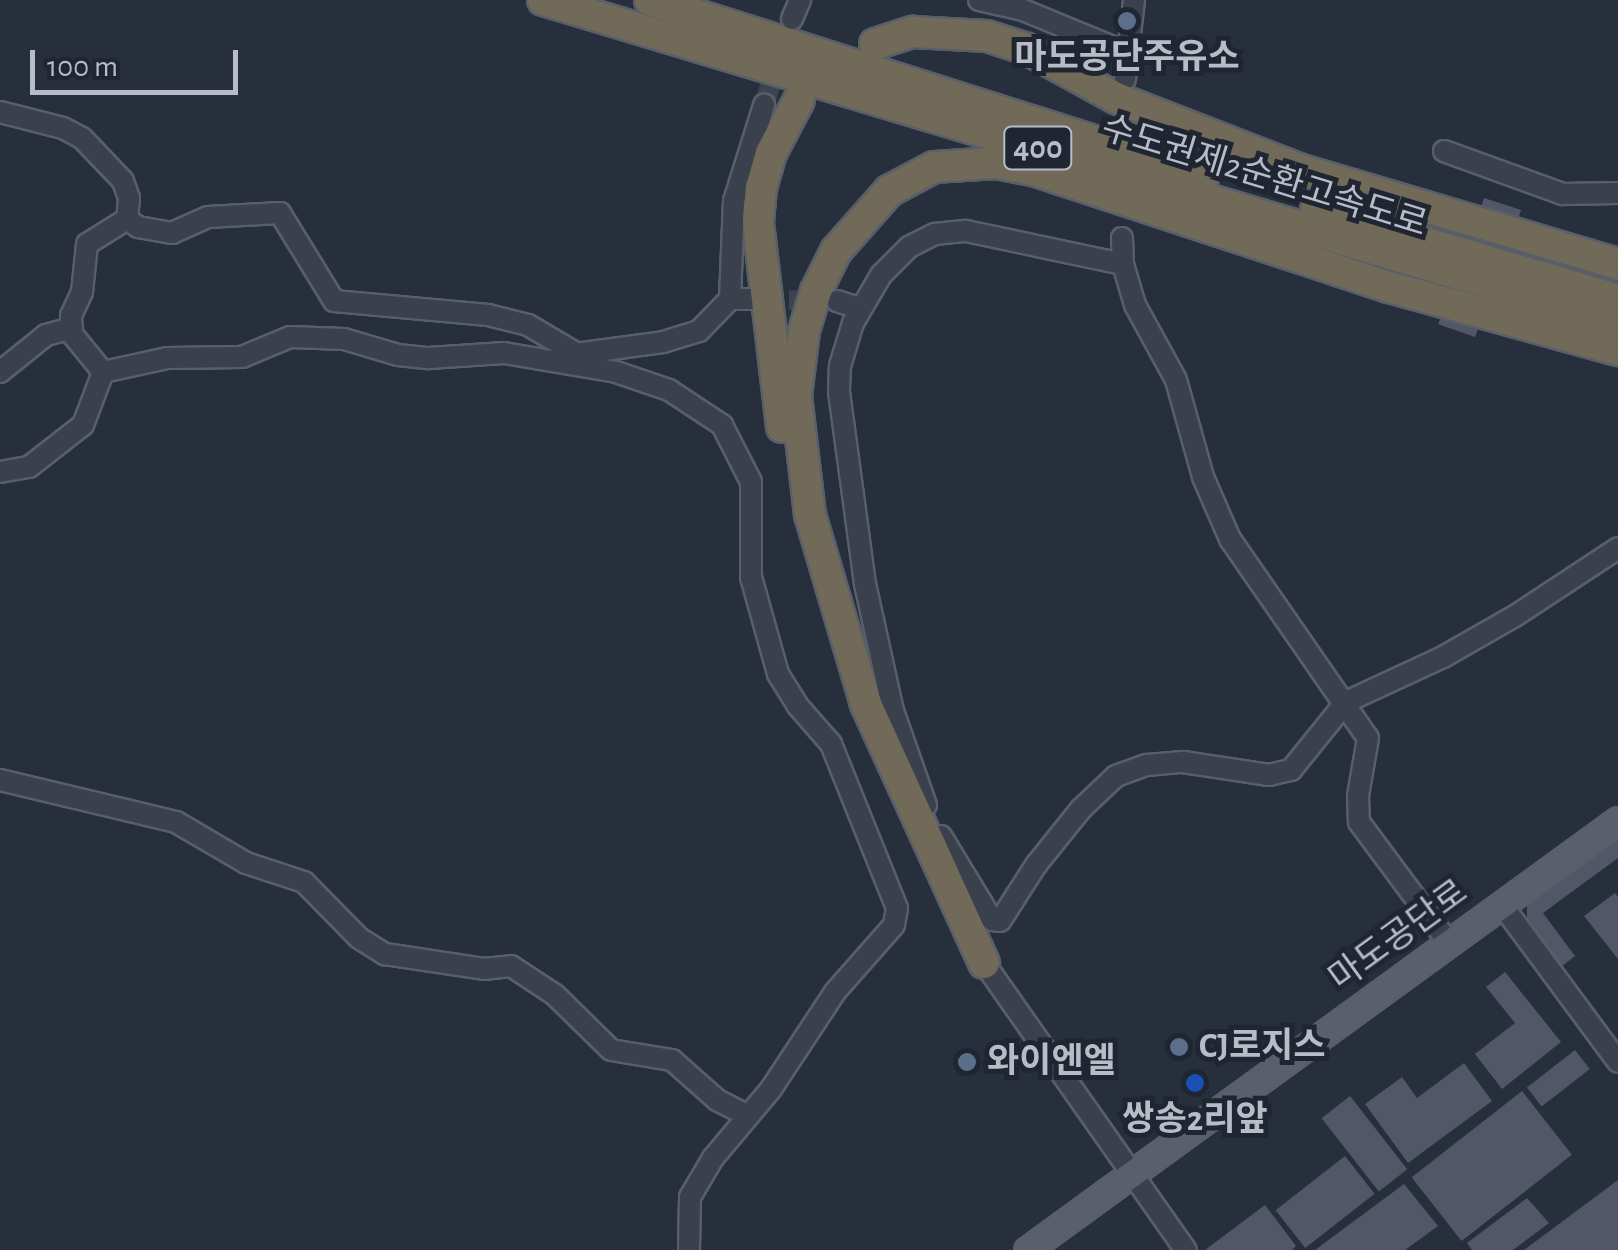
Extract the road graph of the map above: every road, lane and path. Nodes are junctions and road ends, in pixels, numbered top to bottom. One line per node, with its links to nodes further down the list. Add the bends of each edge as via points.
1 (543, 0): 22 (highway, 수도권제2순환고속도로 / 400)
2 (650, 0): 19 (highway, 수도권제2순환고속도로 / 400)
3 (979, 0): 6 (street, via 1023,10)
4 (1134, 0): 6 (street)
5 (876, 44): 16 (highway, via 913,32 988,36 1116,98 1298,168)
6 (1128, 53): 7 (street)
7 (1126, 79)
8 (799, 100): 36 (highway, via 771,153 758,222 777,400 800,528 855,714 928,874)
9 (764, 105): 17 (street, via 734,202)
10 (0, 112): 13 (street, via 82,138 123,181)
11 (1444, 151): 12 (street, via 1563,194)
12 (1618, 193)
13 (126, 219): 23 (street, via 87,244); 25 (street, via 172,233 208,217 280,214 334,302 488,315 528,325)
14 (1122, 238): 15 (street)
15 (1122, 264): 21 (street, via 966,231 935,234 909,247); 31 (street, via 1144,328 1176,380 1230,539)
16 (1618, 264)
17 (730, 299): 18 (street); 25 (street, via 699,331)
18 (752, 300)
19 (1618, 300)
20 (837, 301): 21 (street)
21 (858, 308): 31 (street, via 840,366 840,391 865,584 893,712 928,810 992,920 1000,921 1070,823 1116,776 1183,762 1269,775 1290,770)
22 (1618, 322)
23 (72, 328): 27 (street, via 46,335); 28 (street)
24 (1618, 350): 36 (highway, via 1388,287 1034,170 996,163 934,167 889,191 836,251 804,331 796,396 810,515 866,704)
25 (574, 352): 26 (street)
26 (544, 362): 28 (street, via 488,352 414,356 344,339 290,337 242,357 167,358); 38 (street, via 645,379 722,425 751,482 751,577 778,674 832,744 897,908 894,925 835,992)
27 (0, 372)
28 (104, 372): 29 (street, via 83,425 30,467)
29 (0, 472)
30 (1618, 548): 31 (street, via 1443,657)
31 (1346, 702): 35 (street, via 1368,738 1359,822)
32 (0, 780): 38 (street, via 176,822 246,863 304,882 359,938 385,954 484,969 511,966 555,995 611,1050 672,1060)
33 (1618, 820): 34 (main road, 마도공단로)
34 (1502, 905): 35 (main road, 마도공단로); 37 (street)
35 (1449, 944): 39 (main road, 마도공단로)
36 (984, 962): 39 (street)
37 (1618, 1062)
38 (748, 1116): 40 (street, via 690,1198)
39 (1130, 1175): 41 (main road, 마도공단로); 42 (street)
40 (690, 1250)
41 (1027, 1250)
42 (1186, 1250)

